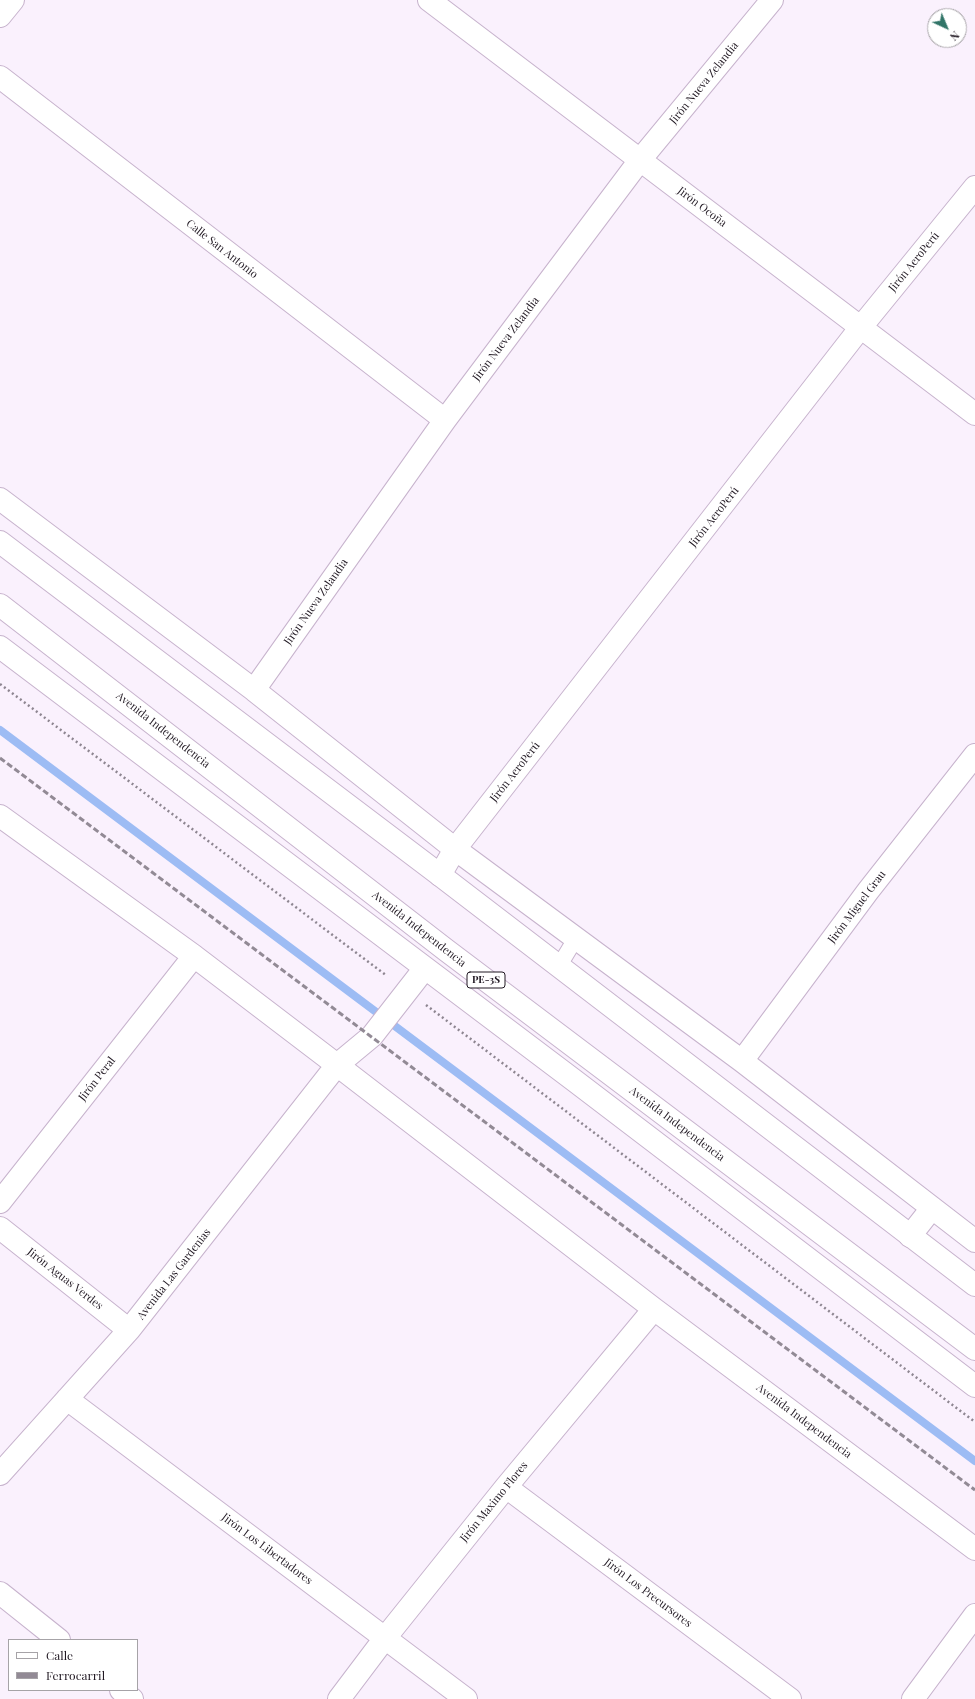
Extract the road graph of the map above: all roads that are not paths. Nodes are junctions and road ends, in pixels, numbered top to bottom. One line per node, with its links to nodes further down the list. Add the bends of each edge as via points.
1 (13, 0): 4 (main road)
2 (429, 0): 6 (main road, Jirón Ocoña)
3 (772, 0): 6 (main road, Jirón Nueva Zelandia)
4 (0, 16)
5 (0, 77): 10 (main road, Calle San Antonio)
6 (640, 160): 8 (main road, Jirón Ocoña); 10 (main road, Jirón Nueva Zelandia)
7 (975, 187): 8 (main road, Jirón AeroPerú)
8 (861, 327): 9 (main road, Jirón Ocoña); 18 (main road, Jirón AeroPerú)
9 (975, 414)
10 (445, 420): 15 (main road, Jirón Nueva Zelandia)
11 (0, 499): 15 (main road)
12 (0, 542): 19 (main road)
13 (0, 605): 34 (main road, Avenida Independencia / PE-3S, via 446,950)
14 (0, 647): 23 (main road)
15 (254, 690): 18 (main road)
16 (975, 755): 24 (main road, Jirón Miguel Grau, via 868,891)
17 (0, 816): 21 (main road, Avenida Independencia)
18 (455, 849): 19 (main road, Jirón AeroPerú); 20 (main road)
19 (440, 875): 22 (main road)
20 (576, 938): 22 (lane); 24 (main road)
21 (194, 956): 25 (main road, Avenida Independencia); 26 (main road, Jirón Peral)
22 (560, 966): 30 (main road)
23 (426, 968): 25 (main road, Avenida Las Gardenias, via 372,1036); 35 (main road)
24 (742, 1061): 27 (main road)
25 (337, 1064): 32 (main road, Avenida Independencia); 33 (main road, Avenida Las Gardenias)
26 (0, 1202)
27 (932, 1208): 29 (main road); 30 (main road)
28 (0, 1228): 33 (main road, Jirón Aguas Verdes)
29 (972, 1232)
30 (910, 1236): 31 (main road)
31 (975, 1285)
32 (654, 1309): 38 (main road, Jirón Maximo Flores); 39 (main road, Avenida Independencia)
33 (129, 1330): 36 (main road, Avenida Las Gardenias)
34 (975, 1349)
35 (975, 1386)
36 (67, 1399): 37 (main road, Avenida Las Gardenias); 42 (main road, Jirón Los Libertadores)
37 (0, 1474)
38 (506, 1487): 42 (main road, Jirón Maximo Flores); 48 (main road, Jirón Los Precursores)
39 (975, 1549)
40 (0, 1593): 43 (main road)
41 (975, 1615): 49 (main road)
42 (385, 1638): 46 (main road, Jirón Maximo Flores); 47 (main road, Jirón Los Libertadores)
43 (57, 1639)
44 (122, 1691): 45 (main road)
45 (132, 1699)
46 (339, 1699)
47 (466, 1699)
48 (790, 1699)
49 (913, 1699)

